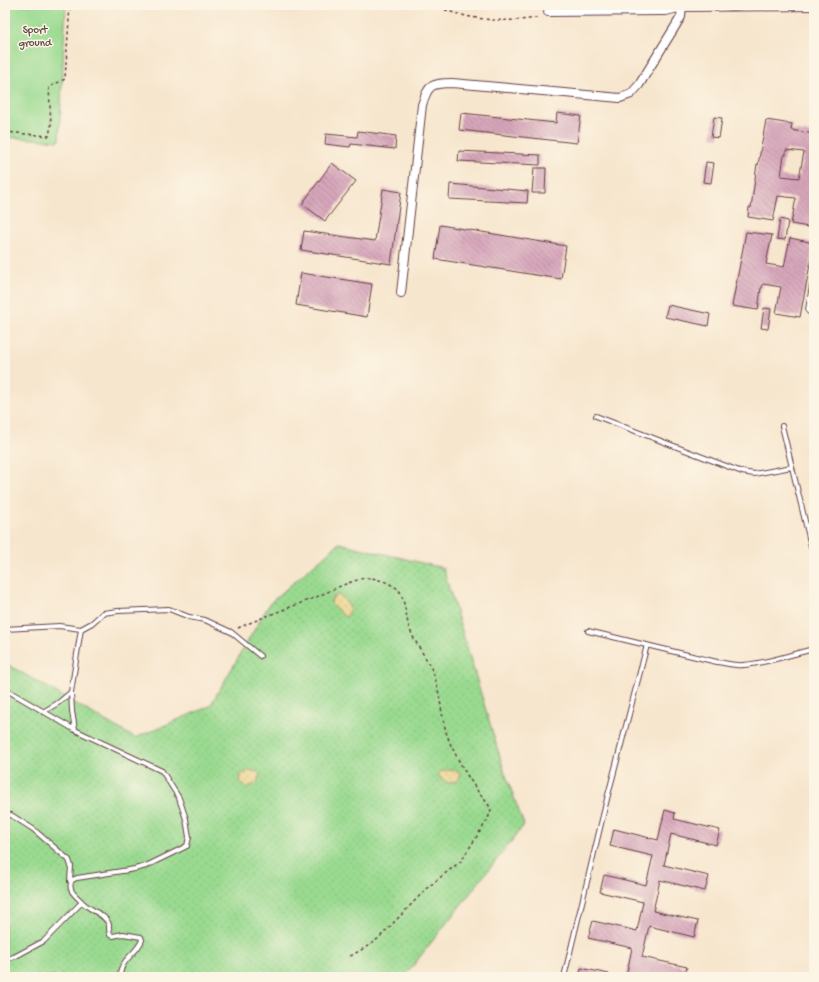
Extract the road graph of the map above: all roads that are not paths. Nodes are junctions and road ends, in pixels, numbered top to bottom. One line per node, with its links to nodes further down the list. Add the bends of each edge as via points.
1 (682, 6): 2 (street); 3 (street, via 666,11); 5 (street, via 681,17 649,71 635,91 626,97 452,83 440,83 427,90 422,106)
2 (814, 6)
3 (548, 12)
4 (814, 286): 6 (street)
5 (401, 292)
6 (810, 310)
7 (596, 416): 9 (lane, via 742,472 754,474)
8 (782, 426): 9 (lane)
9 (792, 467): 10 (lane)
10 (814, 558)
11 (5, 629): 12 (lane, via 59,626)
12 (81, 629): 16 (lane, via 103,613 169,609 205,620 231,632); 18 (lane)
13 (588, 631): 14 (lane)
14 (647, 645): 15 (lane, via 717,662 743,665); 26 (lane)
15 (814, 649)
16 (260, 656)
17 (5, 689): 19 (lane)
18 (71, 692): 19 (lane); 20 (lane)
19 (43, 712): 20 (lane)
20 (75, 730): 22 (lane, via 162,771 179,798 189,837 186,846 146,866 77,878)
21 (12, 815): 22 (lane, via 48,840 69,860)
22 (70, 884): 23 (lane, via 72,892)
23 (82, 902): 24 (lane, via 44,941 14,957); 25 (lane, via 102,915 109,924 110,935 141,937 140,944 120,969)
24 (5, 958)
25 (120, 977)
26 (564, 977)

